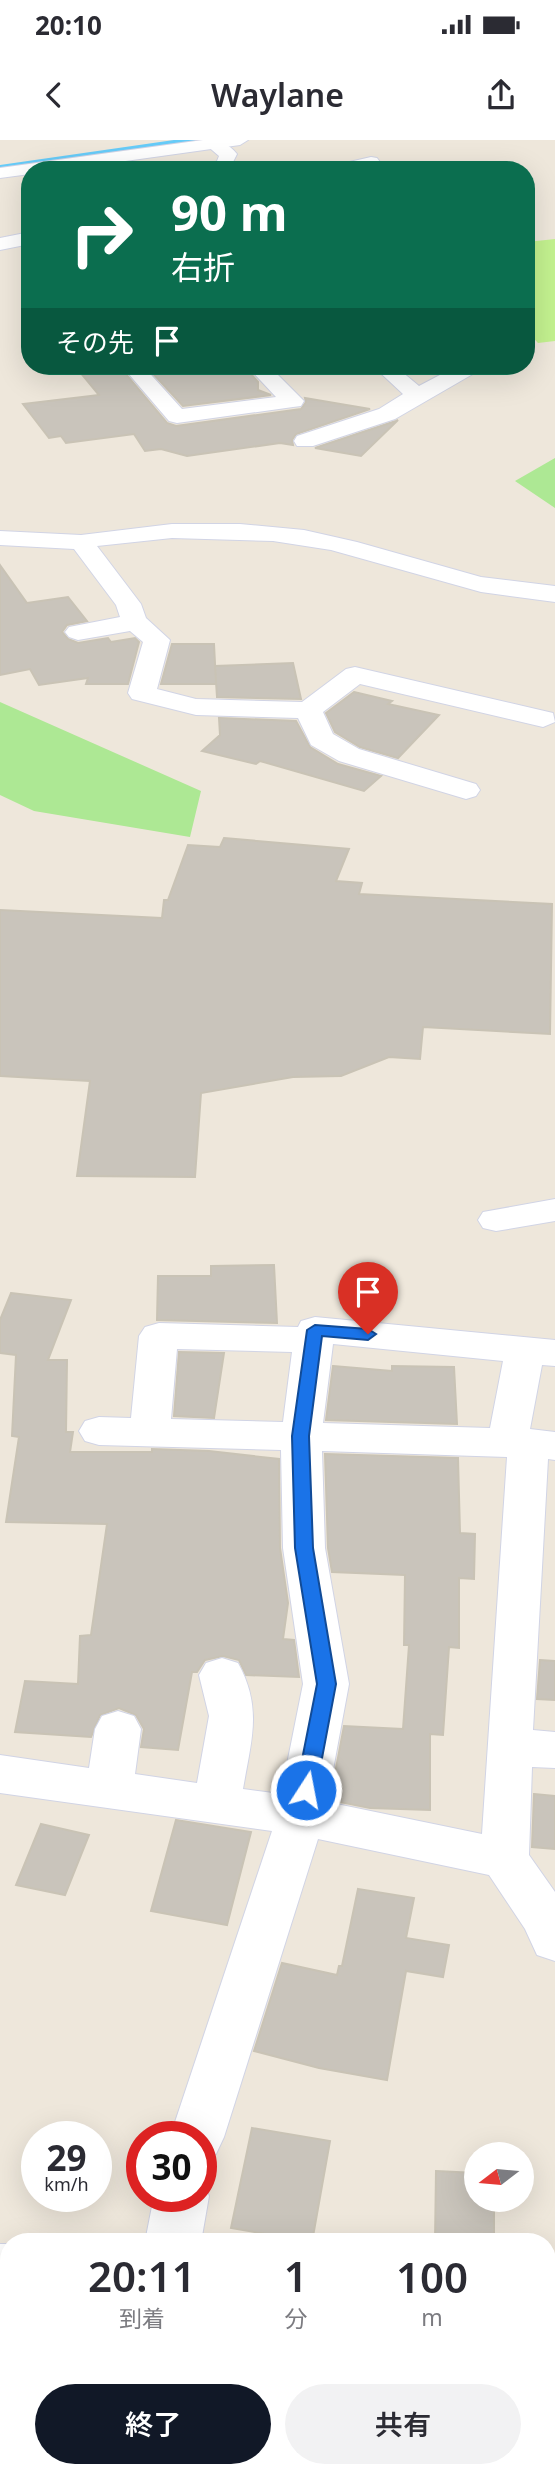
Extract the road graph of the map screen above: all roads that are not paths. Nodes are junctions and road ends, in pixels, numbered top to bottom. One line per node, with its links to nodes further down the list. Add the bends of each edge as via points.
1 (227, 141): 2 (street); 3 (street)
2 (85, 161)
3 (224, 161)
4 (21, 170): 5 (street)
5 (0, 173)
6 (140, 375): 7 (street, via 177,416 293,401)
7 (266, 375)
8 (394, 375): 10 (street)
9 (457, 375): 10 (street)
10 (417, 395): 11 (street, via 387,414)
11 (305, 441)
12 (0, 538): 13 (street)
13 (81, 542): 14 (street, via 191,532 285,536 328,542 470,582); 15 (street, via 128,604)
14 (555, 594)
15 (135, 622): 16 (street); 17 (street, via 157,640 142,693 196,707)
16 (78, 632)
17 (308, 710): 18 (street, via 355,675); 19 (street, via 321,739 349,755)
18 (543, 719)
19 (466, 790)
20 (555, 1210): 21 (street)
21 (496, 1220)
22 (314, 1340): 23 (street, via 315,1330); 25 (street, via 159,1336); 26 (street)
23 (540, 1351): 27 (street)
24 (99, 1431): 25 (street)
25 (150, 1432): 26 (street)
26 (301, 1436): 27 (street); 35 (street, via 304,1548 326,1684)
27 (530, 1444): 30 (street)
28 (222, 1675): 34 (street, via 232,1716)
29 (118, 1729): 33 (street)
30 (509, 1747): 31 (street); 36 (street)
31 (555, 1750)
32 (4, 1783): 33 (street)
33 (109, 1790): 34 (street)
34 (217, 1804): 35 (street)
35 (301, 1816): 36 (street); 38 (street)
36 (505, 1859): 37 (street)
37 (555, 1940)
38 (202, 2121)
39 (179, 2212): 40 (street)
40 (175, 2233)

